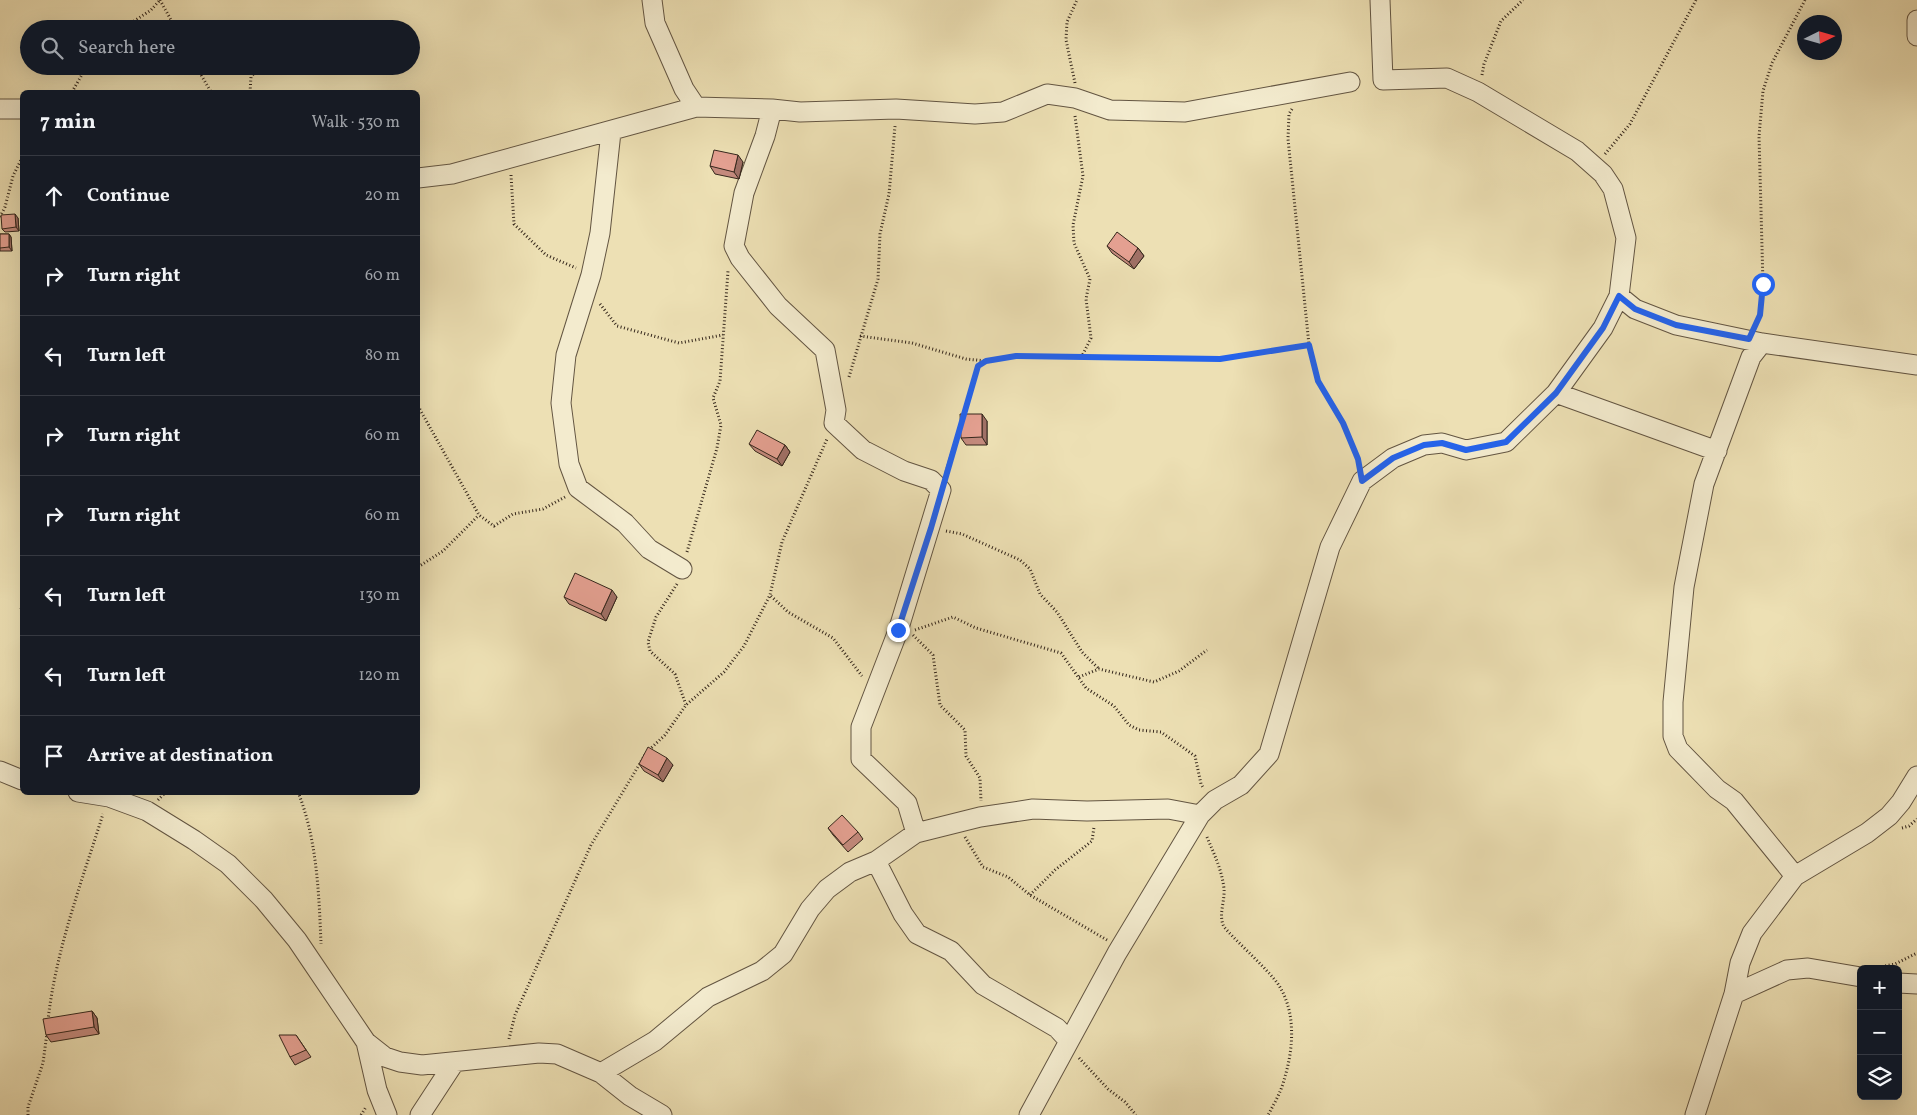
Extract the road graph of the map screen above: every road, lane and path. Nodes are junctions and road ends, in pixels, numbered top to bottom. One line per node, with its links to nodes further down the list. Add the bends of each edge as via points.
1 (160, 0): 8 (path); 9 (path)
2 (652, 0): 22 (street, via 655,23 684,89)
3 (1077, 0): 21 (path, via 1067,22 1066,40)
4 (1380, 0): 20 (street, via 1383,80 1447,78)
5 (1696, 0): 30 (path, via 1630,124)
6 (1805, 0): 40 (path, via 1772,63 1763,91 1759,136 1763,284)
7 (1521, 1): 20 (path, via 1501,21 1484,64)
8 (136, 20)
9 (171, 20)
10 (1917, 20): 11 (street)
11 (1917, 36)
12 (82, 75): 17 (path)
13 (201, 75): 18 (path)
14 (253, 75): 19 (path)
15 (1350, 82): 16 (street)
16 (1306, 89): 21 (street, via 1186,112 1110,110); 41 (path, via 1289,114 1288,139)
17 (73, 90)
18 (210, 90)
19 (250, 90)
20 (1478, 92): 30 (street, via 1577,151)
21 (1075, 98): 26 (street, via 1047,94 1003,112 975,114); 42 (path, via 1083,176 1074,243 1090,280 1086,299 1091,338)
22 (696, 107): 23 (street); 27 (street)
23 (772, 108): 26 (street, via 800,112); 35 (street, via 744,193)
24 (0, 109): 25 (street)
25 (20, 109)
26 (896, 110): 39 (path, via 889,194 880,234 878,279)
27 (611, 132): 28 (street); 36 (street, via 600,233)
28 (506, 160): 31 (street, via 452,174); 36 (path, via 511,174 514,224 546,255)
29 (20, 162): 33 (path)
30 (1594, 167): 37 (street, via 1613,190 1626,238)
31 (420, 178)
32 (0, 203): 33 (path)
33 (5, 207): 34 (path)
34 (0, 218)
35 (734, 246): 38 (path, via 728,272); 48 (street, via 778,306 825,350 836,410)
36 (588, 281): 38 (path, via 617,326 679,343); 51 (street, via 566,355 561,403 569,464)
37 (1619, 296): 40 (street, via 1635,309 1676,325); 46 (street, via 1603,328)
38 (723, 335): 56 (path, via 720,381 713,398 721,425)
39 (860, 336): 43 (path, via 912,342 966,359); 45 (path)
40 (1756, 341): 44 (street); 49 (street)
41 (1309, 345): 42 (path, via 1220,359); 50 (path, via 1318,381 1343,423 1358,459)
42 (1081, 358): 43 (path, via 1016,356)
43 (986, 361): 52 (path, via 978,366)
44 (1917, 364)
45 (848, 378)
46 (1556, 393): 49 (street); 50 (street, via 1506,442 1466,450 1442,443 1424,445 1393,458)
47 (420, 410): 53 (path)
48 (834, 423): 52 (street, via 863,450 904,471 931,480); 57 (path, via 782,542)
49 (1717, 451): 76 (street, via 1704,484 1684,587 1673,702 1673,736 1678,749 1717,790 1734,802)
50 (1362, 481): 69 (street, via 1330,547 1269,754 1241,785)
51 (578, 488): 53 (path, via 543,509 513,514 494,526); 56 (street, via 625,523 649,549)
52 (941, 490): 54 (street)
53 (479, 515): 55 (path, via 443,551)
54 (931, 528): 59 (path, via 962,534 1020,560 1030,569 1040,594 1057,612 1082,652); 61 (street)
55 (420, 566)
56 (682, 569): 62 (path, via 676,588 656,617 648,642 650,651 675,674)
57 (770, 596): 61 (path, via 788,612 833,638); 62 (path, via 744,646 729,666)
58 (1207, 650): 59 (path, via 1179,670 1154,682)
59 (1099, 669): 60 (path)
60 (1079, 677): 69 (path, via 1086,688 1114,706 1128,725 1139,730 1161,732 1195,756 1201,784); 72 (path, via 1061,653 976,628 953,617 909,632 933,656 940,705 964,730 966,756 980,778)
61 (874, 696): 74 (street, via 862,727 861,758 907,803)
62 (686, 705): 88 (path, via 665,735 641,758 591,845 515,1015)
63 (0, 771): 65 (street)
64 (1917, 776): 76 (street, via 1889,816)
65 (20, 779)
66 (97, 795): 68 (street)
67 (299, 795): 81 (path, via 314,853 321,944)
68 (109, 797): 81 (street, via 147,811 228,864 297,940); 91 (path, via 60,955 51,995 43,1064)
69 (1215, 800): 71 (street)
70 (1087, 811): 71 (street, via 1168,809); 72 (street, via 1033,809); 77 (path, via 1095,829 1092,841)
71 (1200, 815): 78 (street); 97 (path, via 1220,868 1224,891 1221,921 1224,928 1275,980 1284,995 1290,1016 1292,1038 1284,1081)
72 (980, 816): 73 (street)
73 (956, 822): 74 (street); 77 (path, via 983,867 1008,877)
74 (916, 834): 75 (street)
75 (876, 860): 87 (street, via 903,914 917,934 951,950 983,985 1057,1028); 90 (street, via 850,872 827,889 810,909 783,954 762,971 708,997 655,1041)
76 (1795, 876): 85 (street, via 1752,933 1740,963)
77 (1030, 895): 78 (path, via 1113,943)
78 (1117, 953): 87 (street)
79 (1917, 953): 80 (path)
80 (1890, 965)
81 (319, 975): 86 (street)
82 (1857, 976): 85 (street, via 1808,968 1786,970)
83 (1902, 983): 84 (street)
84 (1917, 984)
85 (1734, 994): 98 (street)
86 (366, 1042): 89 (street, via 385,1057 400,1062 422,1065); 92 (street, via 377,1090)
87 (1067, 1043): 95 (street); 96 (path)
88 (504, 1057): 89 (street); 90 (street, via 557,1054)
89 (454, 1063): 93 (street)
90 (601, 1073): 94 (street)
91 (28, 1115)
92 (387, 1115)
93 (420, 1115)
94 (662, 1115)
95 (1029, 1115)
96 (1136, 1115)
97 (1268, 1115)
98 (1695, 1115)

